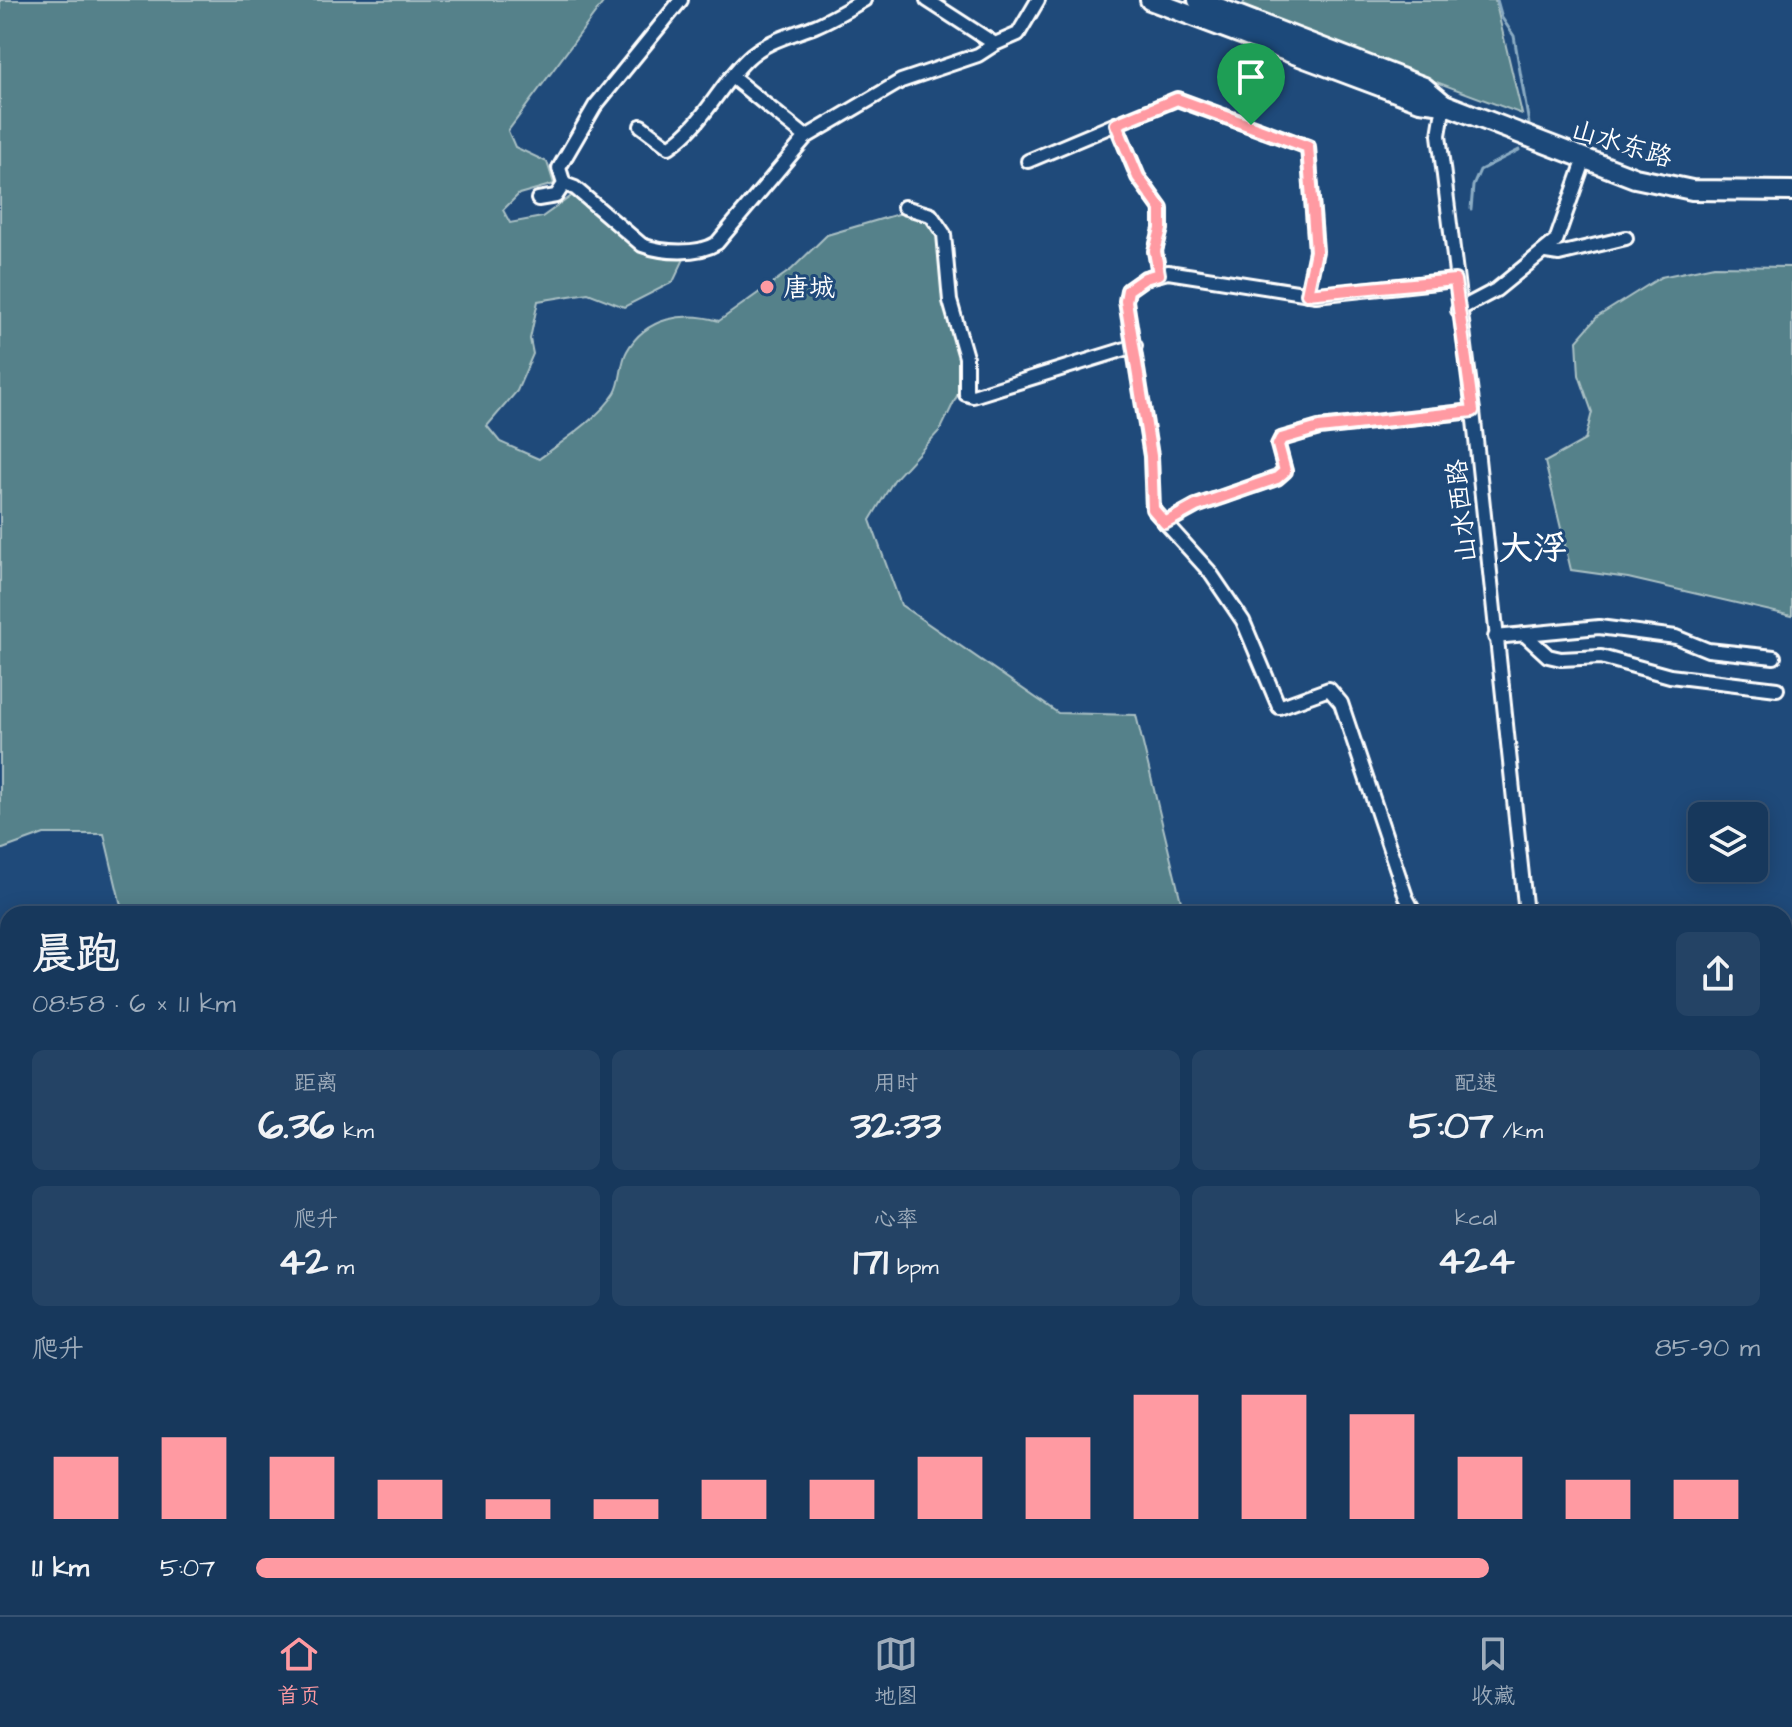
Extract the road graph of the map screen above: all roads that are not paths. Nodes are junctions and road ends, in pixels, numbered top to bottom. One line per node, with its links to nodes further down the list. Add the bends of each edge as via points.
1 (681, 0): 15 (street, via 595,106 559,168)
2 (864, 0): 8 (street, via 777,40 748,58)
3 (927, 0): 7 (street)
4 (1038, 0): 7 (street, via 1018,34)
5 (1150, 0): 9 (highway, 山水东路, via 1420,101)
6 (1198, 0): 9 (highway, 山水东路, via 1424,87)
7 (995, 44): 12 (street, via 978,55 901,81)
8 (733, 78): 11 (street, via 694,127 669,147); 12 (street)
9 (1444, 104): 14 (highway, 山水东路); 22 (street, 山水西路, via 1439,135)
10 (1116, 124): 13 (street); 21 (street, via 1138,177 1161,209 1155,251); 23 (street, via 1177,99 1308,147 1316,251)
11 (641, 126)
12 (806, 137): 15 (street, via 717,243 705,250 642,245)
13 (1028, 161)
14 (1584, 161): 16 (highway, 山水东路, via 1692,190); 20 (street, via 1556,241)
15 (564, 184): 17 (street, via 556,196)
16 (1792, 191)
17 (538, 199)
18 (904, 207): 25 (street, via 931,215 944,234 950,301 966,357 966,394)
19 (1626, 238): 20 (street, via 1559,254)
20 (1546, 252): 24 (street, via 1496,290)
21 (1159, 274): 23 (street, via 1196,274); 25 (street, via 1128,290)
22 (1455, 280): 23 (street); 24 (street, 山水西路)
23 (1307, 294)
24 (1458, 310): 26 (street, 山水西路)
25 (1135, 346): 27 (street, via 1153,509)
26 (1473, 411): 27 (street, via 1319,428 1281,439 1285,471 1277,478 1210,500); 29 (street, 山水西路)
27 (1165, 523): 32 (street, via 1209,571 1243,621 1279,707 1329,689 1341,703)
28 (1524, 634): 29 (street); 30 (street, via 1599,627 1676,637 1708,650); 31 (street, via 1548,656 1561,659 1601,657 1670,676)
29 (1495, 637): 33 (street, 山水西路)
30 (1774, 657)
31 (1777, 689)
32 (1411, 906)
33 (1525, 906)

